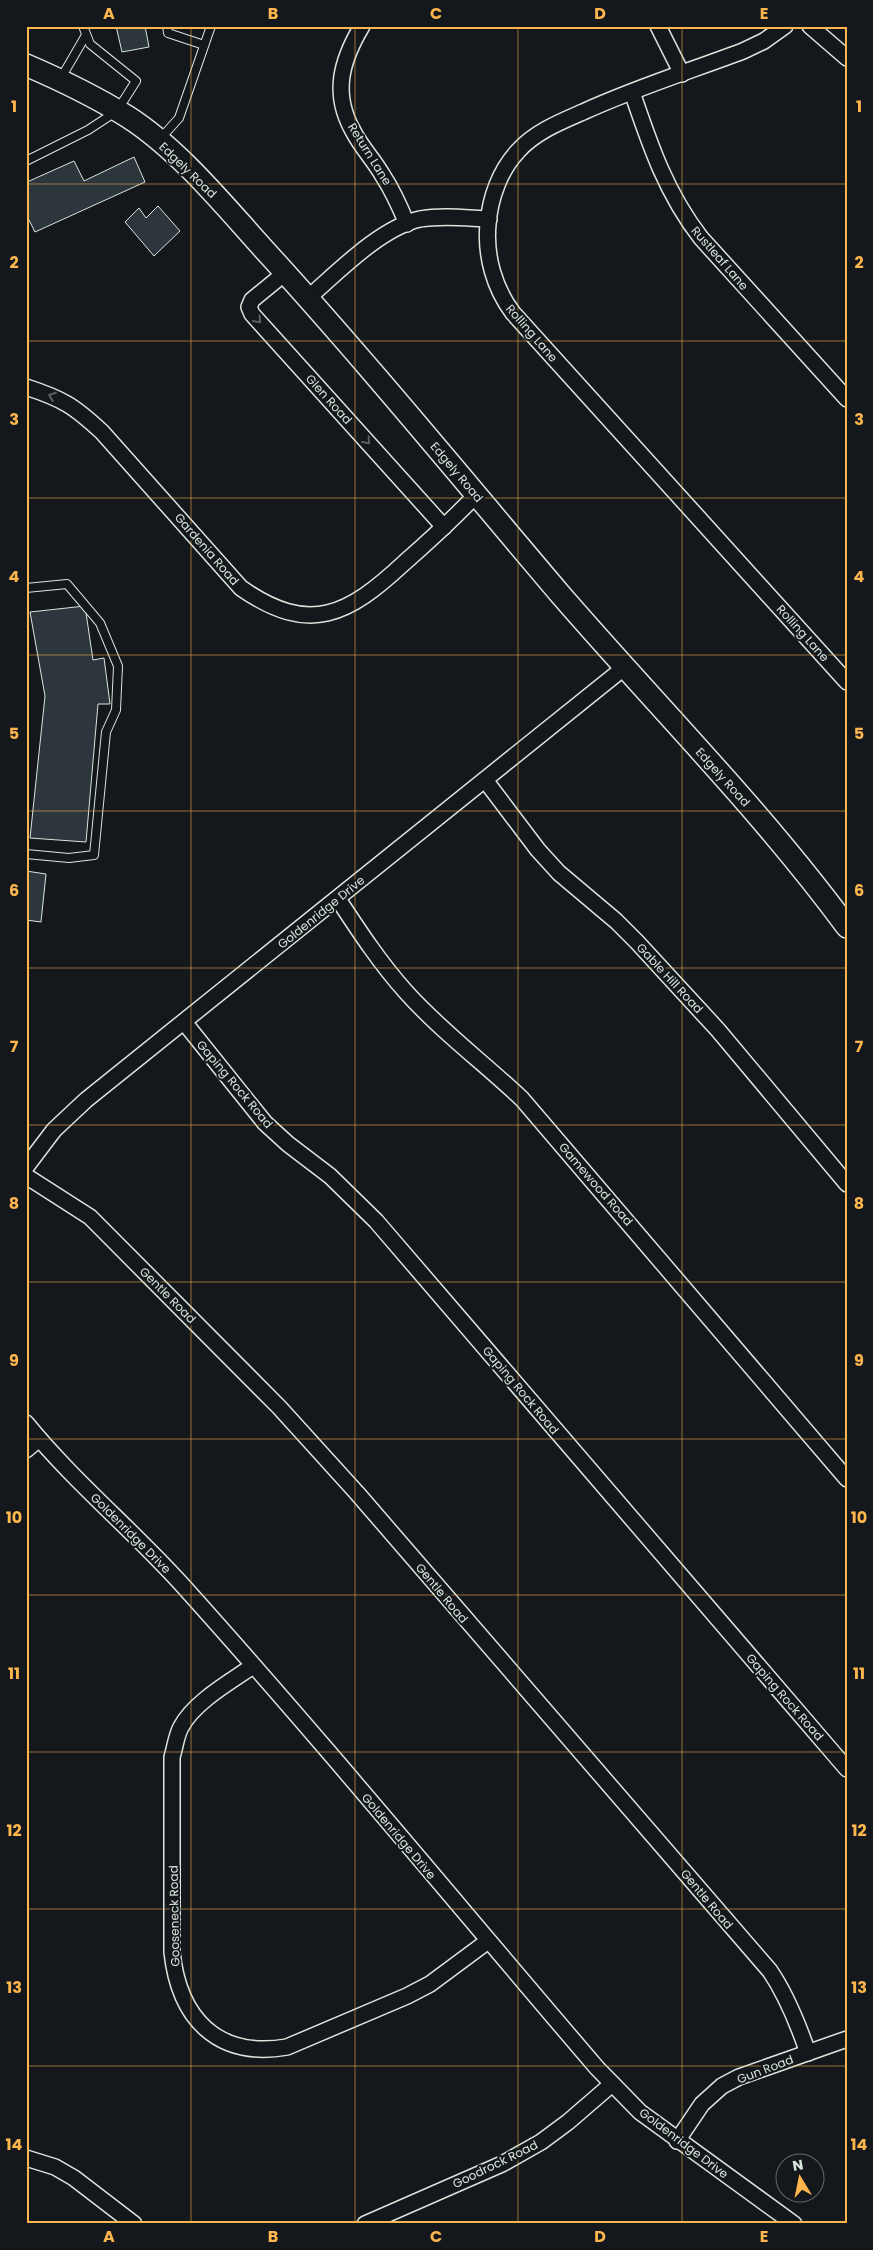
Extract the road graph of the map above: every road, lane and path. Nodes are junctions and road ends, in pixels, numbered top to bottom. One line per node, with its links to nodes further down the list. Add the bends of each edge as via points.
1 (83, 26): 8 (lane)
2 (211, 26): 9 (lane)
3 (362, 26): 19 (street, Return Lane, via 341,74 346,114 352,130 393,191)
4 (658, 26): 12 (street)
5 (785, 26): 12 (street, Rolling Lane, via 764,42)
6 (810, 26): 10 (street)
7 (168, 30): 9 (lane)
8 (86, 35): 13 (lane); 15 (lane, via 90,44 136,81)
9 (204, 45): 16 (lane, via 179,118)
10 (847, 58)
11 (26, 65): 13 (main road, Edgely Road)
12 (682, 74): 14 (street, Rolling Lane)
13 (60, 80): 15 (main road, Edgely Road)
14 (632, 92): 18 (street, Rolling Lane, via 552,126 525,144 505,167); 23 (street, Rustleaf Lane, via 667,186 683,215 700,238)
15 (117, 111): 16 (main road, Edgely Road); 17 (lane, via 88,130)
16 (158, 141): 20 (main road, Edgely Road)
17 (26, 161)
18 (488, 219): 19 (street, via 449,217 420,219); 28 (street, Rolling Lane, via 489,260 506,304)
19 (407, 224): 21 (street, via 372,244)
20 (285, 273): 21 (main road, Edgely Road); 25 (street, Glen Road, one-way to 25, via 252,300 249,307 252,314)
21 (308, 298): 24 (main road, Edgely Road)
22 (26, 387): 25 (street, Gardenia Road, one-way to 22, via 353,605 319,615 284,611 260,601 241,588 102,432 77,409 56,397)
23 (847, 399)
24 (476, 495): 25 (street, Gardenia Road); 27 (main road, Edgely Road)
25 (444, 527)
26 (26, 588): 30 (lane, via 67,584 100,623 118,666 116,710 106,732 94,855 69,858)
27 (625, 667): 29 (street, Goldenridge Drive); 32 (main road, Edgely Road, via 783,844)
28 (847, 682)
29 (485, 780): 31 (street, Goldenridge Drive); 36 (street, Gable Hill Road, via 538,850 644,949 718,1030)
30 (26, 854)
31 (338, 899): 33 (street, Goldenridge Drive); 40 (street, Gamewood Road, via 370,947 407,993 522,1099)
32 (847, 928)
33 (184, 1022): 34 (street, Goldenridge Drive, via 86,1100 54,1130); 42 (street, Gaping Rock Road, via 265,1122 330,1176 376,1221)
34 (26, 1167)
35 (26, 1176): 45 (street, Gentle Road, via 76,1207 118,1244 279,1407 357,1493 770,1972 796,2018)
36 (847, 1184)
37 (26, 1423): 38 (street, Goldenridge Drive)
38 (39, 1438): 39 (street); 41 (street, Goldenridge Drive, via 184,1587)
39 (26, 1450)
40 (847, 1479)
41 (253, 1666): 43 (street, Goldenridge Drive); 43 (street, Gooseneck Road, via 191,1714 180,1727 172,1757 172,1952 178,1982 200,2024 226,2043 242,2047 287,2047 430,1984)
42 (847, 1769)
43 (488, 1941): 46 (street, Goldenridge Drive)
44 (847, 2039): 45 (street, Gun Road)
45 (808, 2053): 47 (street, Gun Road, via 722,2086 702,2104)
46 (612, 2084): 47 (street, Goldenridge Drive, via 640,2112); 50 (street, Goodrock Road, via 541,2142 502,2164)
47 (677, 2141): 51 (street, Goldenridge Drive)
48 (26, 2158): 49 (street, via 55,2167 74,2178)
49 (134, 2224)
50 (364, 2224)
51 (794, 2224)

